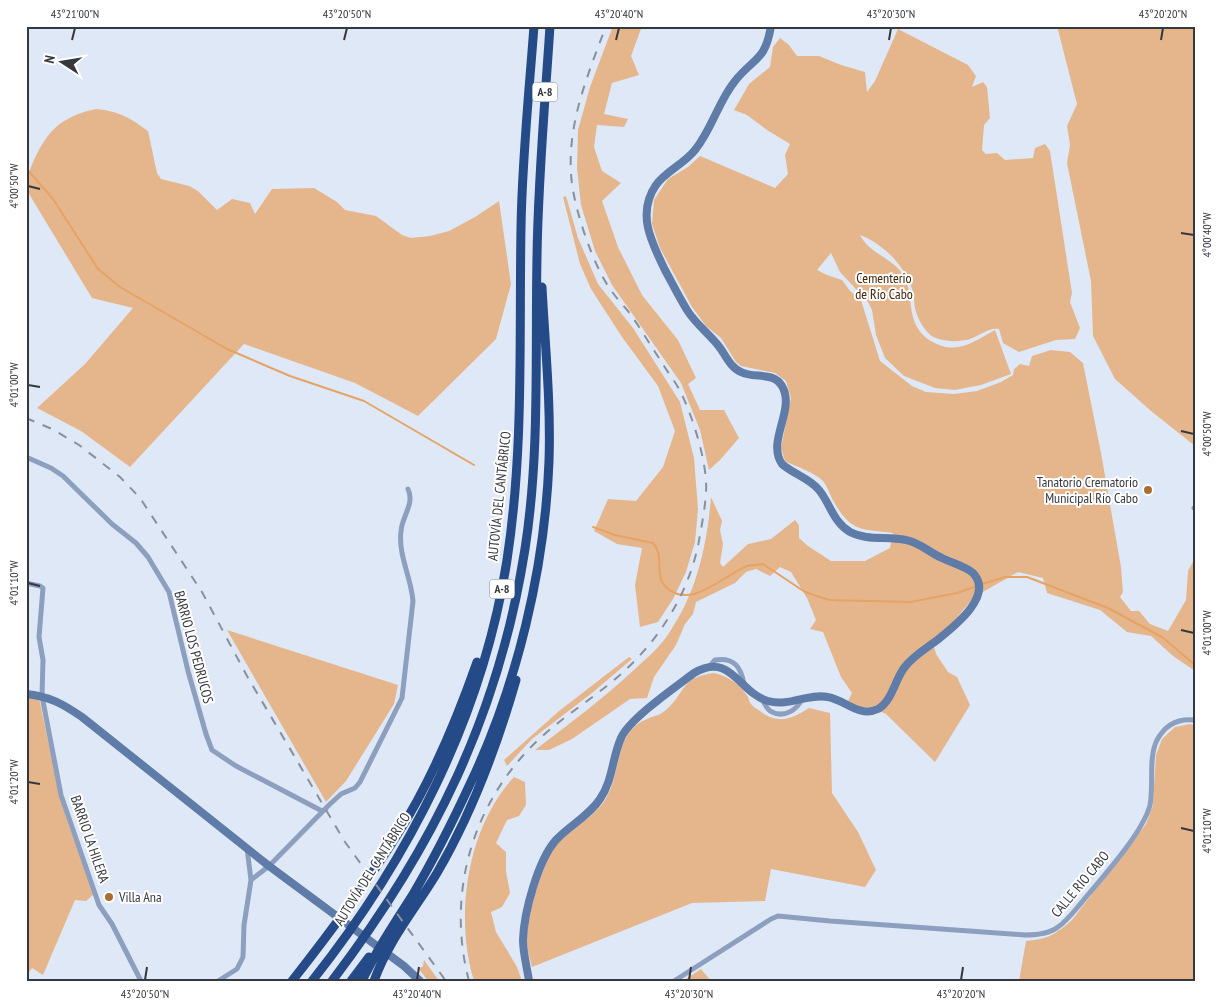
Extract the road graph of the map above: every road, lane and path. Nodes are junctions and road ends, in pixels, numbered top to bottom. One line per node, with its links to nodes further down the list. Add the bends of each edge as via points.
1 (534, 26): 8 (highway, AUTOVÍA DEL CANTÁBRICO / A-8, via 522,189 520,423)
2 (550, 26): 4 (highway, A-8)
3 (771, 26): 27 (street, via 763,53 733,83 698,146 652,191 646,209 650,237 689,314 733,366 745,374 772,378 782,386 785,403 777,448 782,464 817,488 836,519 850,532 914,542 967,569 977,578 979,591 964,616 906,666 881,707 862,711 829,697 816,696 783,703 762,699 730,671 709,667 694,673 629,726 620,741 601,798 592,810 560,836 546,855 536,880 524,933)
4 (540, 157): 7 (highway, via 542,276 549,388); 22 (highway, A-8, via 534,462 525,550 507,636 480,720 442,809 378,917)
5 (26, 457): 13 (street, BARRIO LOS PEDRUCOS, via 63,476 148,557 169,592 212,750)
6 (408, 489): 13 (street, via 411,499 402,524 400,542 413,601 402,698 357,786 341,794)
7 (546, 498): 17 (highway, via 533,589 503,701 476,771 452,821); 25 (highway, via 530,627 499,735 461,827 438,872 385,955)
8 (513, 519): 20 (highway, via 482,650 463,704 432,772 398,834 364,886); 21 (highway, AUTOVÍA DEL CANTÁBRICO / A-8, via 490,638 446,764 413,832 375,895)
9 (26, 582): 11 (street, BARRIO LA HILERA, via 43,588 39,637 43,660)
10 (26, 694): 11 (street)
11 (42, 696): 14 (street, via 82,717); 18 (street, BARRIO LA HILERA, via 68,816 99,905)
12 (1195, 720): 28 (street, CALLE RIO CABO, via 1177,720 1157,741 1150,806 1143,822 1100,880 1068,918 1053,930 1025,935 778,916)
13 (322, 811): 15 (street)
14 (247, 848): 15 (street); 16 (street)
15 (269, 866): 16 (street); 26 (street)
16 (251, 880): 19 (street, via 242,962)
17 (396, 920): 23 (highway); 24 (highway)
18 (141, 981)
19 (218, 981)
20 (291, 981)
21 (312, 981)
22 (332, 981)
23 (351, 981)
24 (362, 981)
25 (374, 981)
26 (420, 981)
27 (529, 981)
28 (674, 981)

